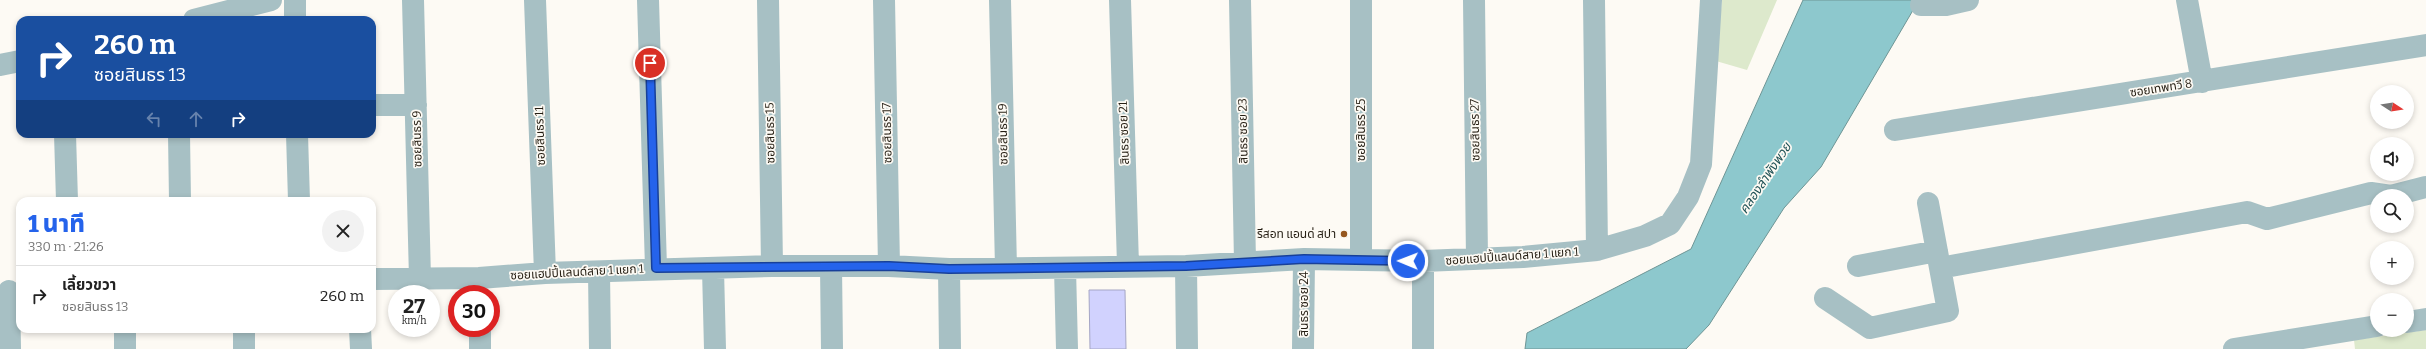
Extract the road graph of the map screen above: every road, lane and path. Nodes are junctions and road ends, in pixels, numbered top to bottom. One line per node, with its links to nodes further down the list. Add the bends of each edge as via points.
1 (271, 0): 18 (street)
2 (295, 0): 19 (street)
3 (413, 0): 25 (street, ซอยสินธร 9)
4 (535, 0): 54 (street, ซอยสินธร 11)
5 (648, 0): 48 (street)
6 (768, 0): 42 (street, ซอยสินธร 15)
7 (884, 0): 44 (street, ซอยสินธร 17)
8 (1000, 0): 49 (street, ซอยสินธร 19)
9 (1120, 0): 45 (street, สินธร ซอย 21)
10 (1240, 0): 41 (street, สินธร ซอย 23)
11 (1361, 0): 39 (street, ซอยสินธร 25)
12 (1474, 0): 37 (street, ซอยสินธร 27)
13 (1594, 0): 35 (street)
14 (1711, 0): 35 (street, ซอยแฮปปี้แลนด์สาย 1 แยก 1, via 1701,164 1688,197 1670,224 1645,236)
15 (1968, 0): 17 (street)
16 (2187, 0): 23 (street)
17 (1921, 5)
18 (209, 16)
19 (295, 16)
20 (2426, 45): 23 (street, ซอยเทพทวี 8)
21 (16, 62): 22 (street)
22 (0, 65)
23 (2202, 82): 26 (street, ซอยเทพทวี 8)
24 (376, 105): 25 (street)
25 (416, 105): 56 (street, ซอยสินธร 9)
26 (1895, 130)
27 (65, 138): 31 (street)
28 (179, 138): 32 (street)
29 (297, 138): 33 (street)
30 (2426, 187): 38 (street, via 2391,196 2371,193 2267,218 2247,212)
31 (67, 197)
32 (180, 197)
33 (299, 197)
34 (1928, 203): 38 (street)
35 (1597, 250): 37 (street, ซอยแฮปปี้แลนด์สาย 1 แยก 1)
36 (1304, 259): 39 (street, ซอยแฮปปี้แลนด์สาย 1 แยก 1); 41 (street, ซอยแฮปปี้แลนด์สาย 1 แยก 1); 79 (street, สินธร ซอย 24)
37 (1477, 259): 40 (street, ซอยแฮปปี้แลนด์สาย 1 แยก 1)
38 (1938, 259): 47 (street); 60 (street, via 1948,311 1870,328)
39 (1361, 260): 40 (street, ซอยแฮปปี้แลนด์สาย 1 แยก 1)
40 (1423, 261): 80 (street)
41 (1245, 262): 46 (street, ซอยแฮปปี้แลนด์สาย 1 แยก 1)
42 (772, 266): 43 (street, ซอยแฮปปี้แลนด์สาย 1 แยก 1); 51 (street, ซอยแฮปปี้แลนด์สาย 1 แยก 1)
43 (831, 266): 44 (street, ซอยแฮปปี้แลนด์สาย 1 แยก 1); 75 (street)
44 (889, 266): 52 (street, ซอยแฮปปี้แลนด์สาย 1 แยก 1)
45 (1128, 266): 46 (street, ซอยแฮปปี้แลนด์สาย 1 แยก 1); 50 (street, ซอยแฮปปี้แลนด์สาย 1 แยก 1)
46 (1186, 266): 78 (street)
47 (1858, 266)
48 (656, 268): 51 (street, ซอยแฮปปี้แลนด์สาย 1 แยก 1); 53 (street, ซอยแฮปปี้แลนด์สาย 1 แยก 1)
49 (1006, 268): 50 (street, ซอยแฮปปี้แลนด์สาย 1 แยก 1); 52 (street, ซอยแฮปปี้แลนด์สาย 1 แยก 1)
50 (1065, 268): 77 (street)
51 (713, 269): 74 (street)
52 (949, 269): 76 (street)
53 (599, 272): 54 (street, ซอยแฮปปี้แลนด์สาย 1 แยก 1); 73 (street)
54 (545, 273): 58 (street, ซอยแฮปปี้แลนด์สาย 1 แยก 1)
55 (376, 279): 56 (street, ซอยแฮปปี้แลนด์สาย 1 แยก 1)
56 (420, 279): 57 (street, ซอยแฮปปี้แลนด์สาย 1 แยก 1)
57 (471, 285)
58 (484, 285)
59 (10, 291): 68 (street)
60 (1825, 298)
61 (2426, 319): 62 (street)
62 (2414, 321)
63 (2370, 327): 81 (street)
64 (125, 333): 69 (street)
65 (244, 333): 70 (street)
66 (360, 333): 71 (street)
67 (480, 337): 72 (street)
68 (10, 349)
69 (126, 349)
70 (244, 349)
71 (361, 349)
72 (480, 349)
73 (600, 349)
74 (715, 349)
75 (832, 349)
76 (950, 349)
77 (1067, 349)
78 (1187, 349)
79 (1303, 349)
80 (1423, 349)
81 (2234, 349)

